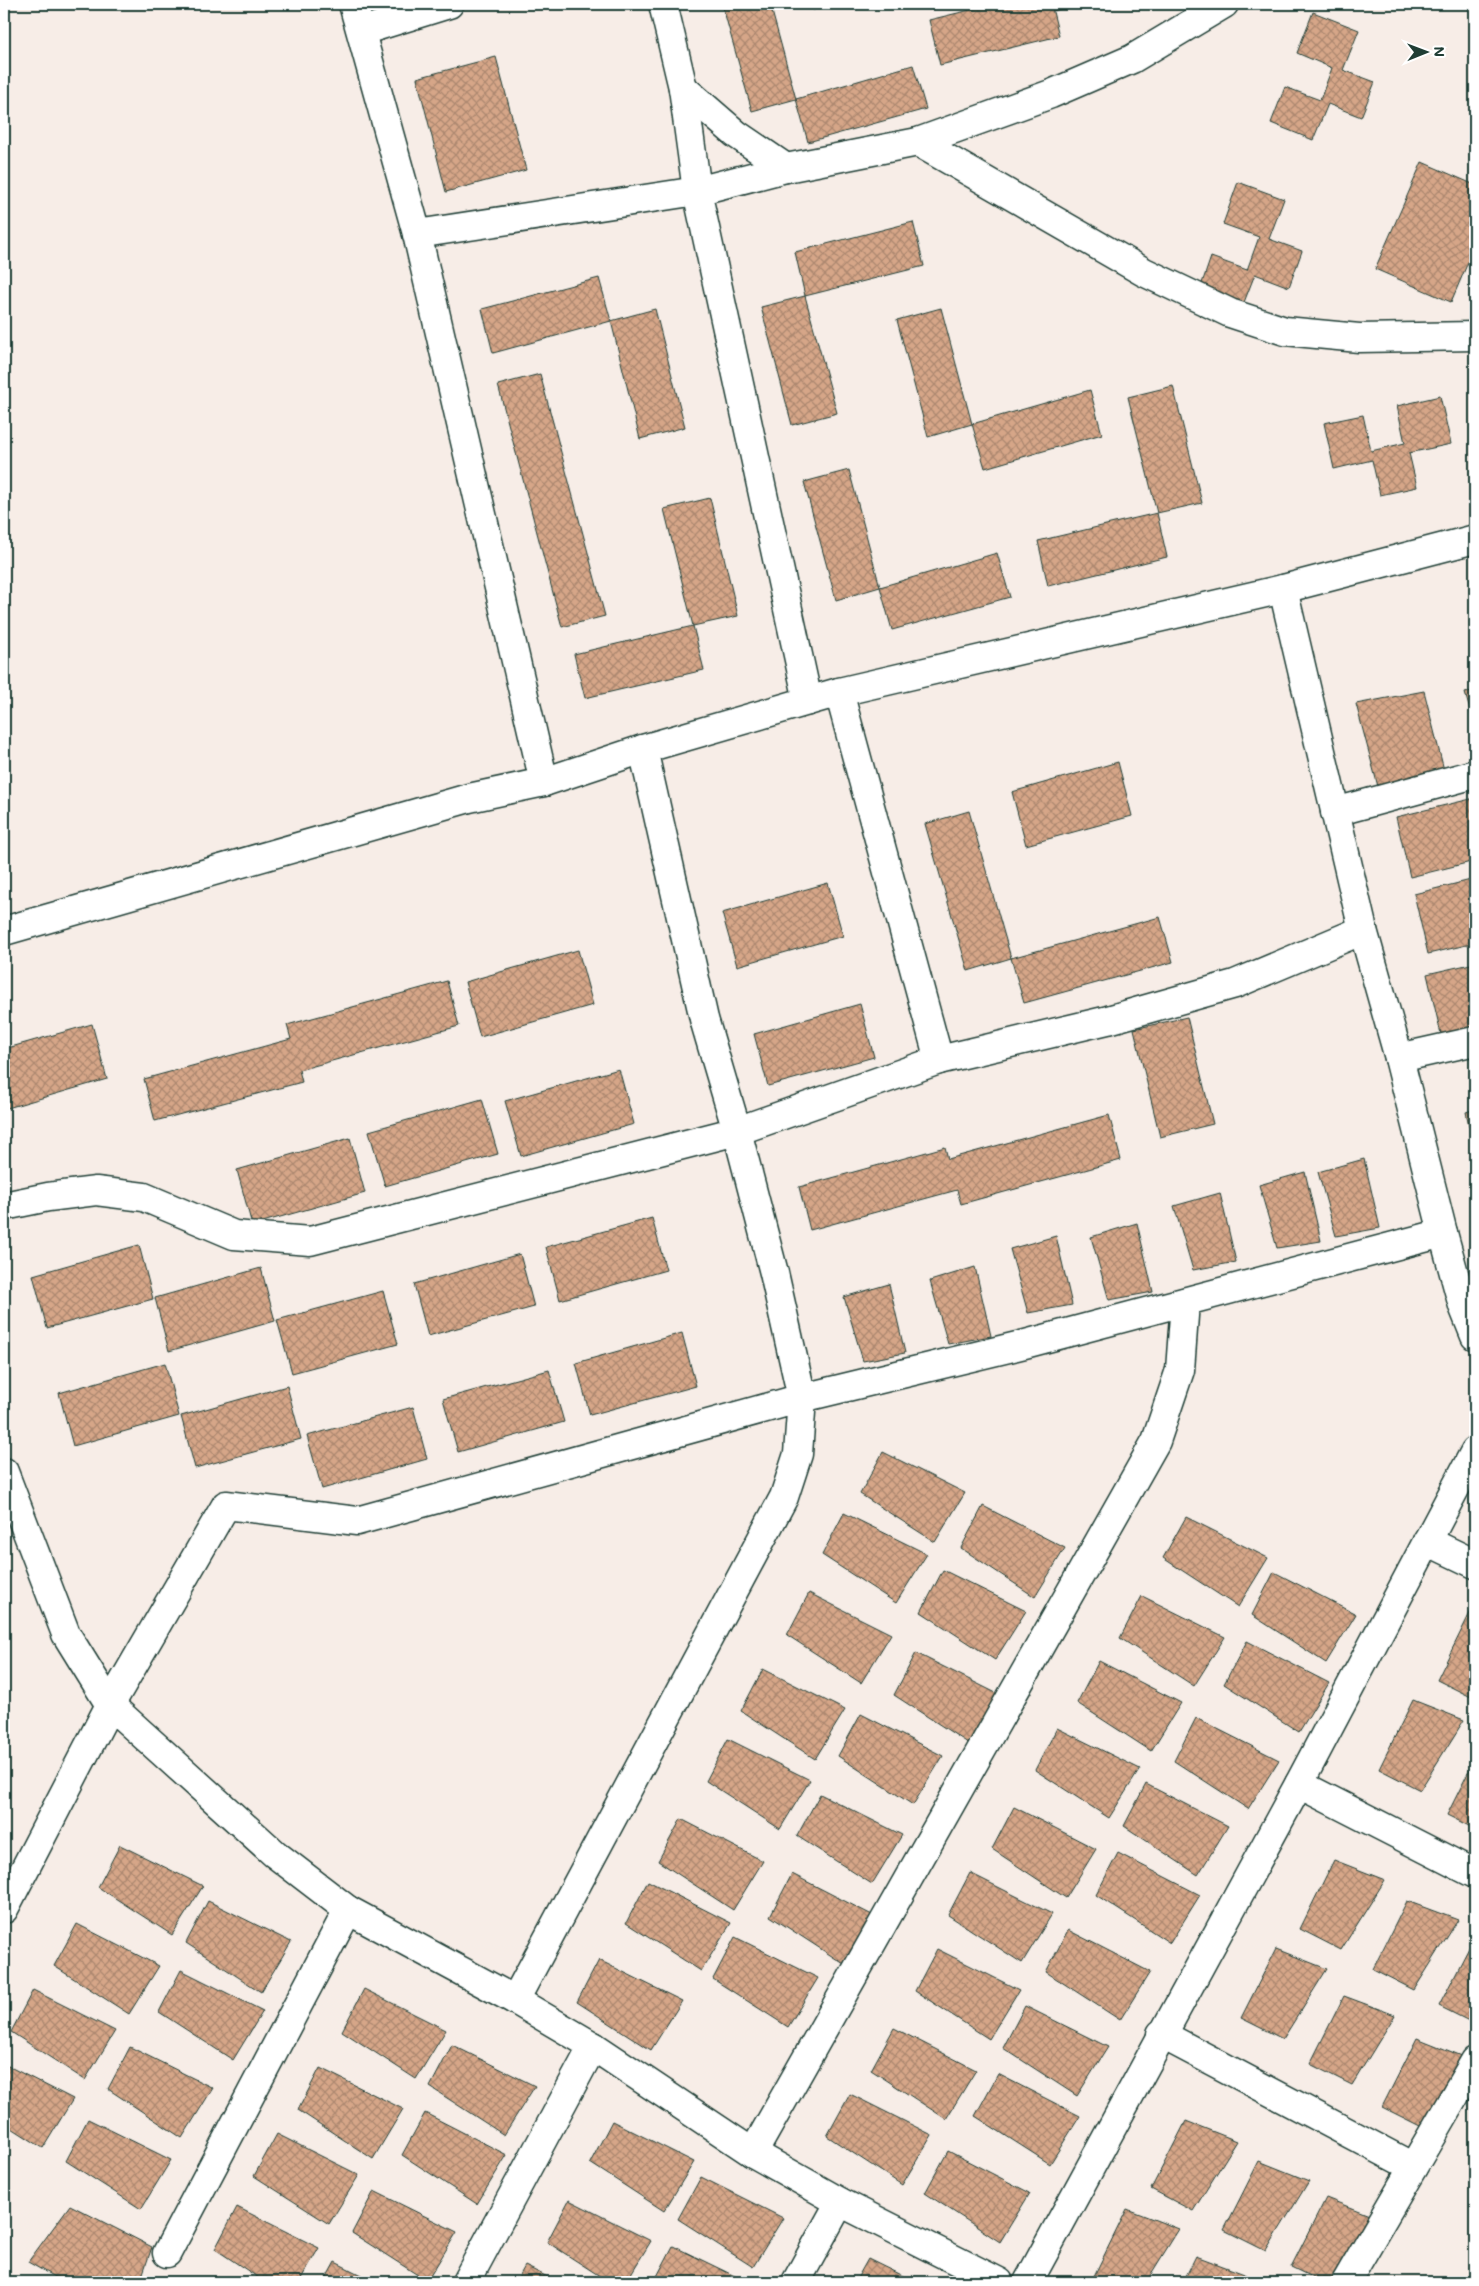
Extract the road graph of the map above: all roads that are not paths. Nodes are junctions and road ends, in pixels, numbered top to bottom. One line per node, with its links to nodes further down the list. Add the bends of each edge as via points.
1 (353, 4): 5 (street)
2 (449, 4): 5 (street)
3 (663, 4): 6 (street)
4 (1224, 4): 7 (street, via 1132,59 1052,94)
5 (362, 31): 10 (street)
6 (683, 88): 8 (street, via 736,134); 9 (street)
7 (918, 142): 8 (street); 11 (street, via 1144,272 1230,313 1285,331 1359,338)
8 (786, 168): 9 (street)
9 (697, 191): 10 (street); 15 (street)
10 (417, 234): 18 (street)
11 (1475, 336)
12 (1475, 539): 13 (street)
13 (1283, 589): 14 (street); 19 (street)
14 (838, 692): 15 (street); 24 (street)
15 (808, 701): 16 (street)
16 (642, 748): 18 (street); 25 (street, via 704,1019)
17 (1475, 774): 19 (street)
18 (544, 782): 21 (street, via 469,798)
19 (1336, 812): 20 (street)
20 (1363, 930): 23 (street); 24 (street, via 1235,984 1108,1020)
21 (4, 931)
22 (1475, 1041): 23 (street)
23 (1399, 1058): 27 (street)
24 (939, 1060): 25 (street)
25 (737, 1131): 26 (street, via 310,1241 234,1234 144,1197 96,1191); 30 (street)
26 (4, 1206)
27 (1442, 1233): 28 (street); 29 (street)
28 (1185, 1302): 30 (street); 44 (street, via 1180,1370 1156,1441)
29 (1475, 1336)
30 (802, 1398): 35 (street, via 357,1521 226,1505); 40 (street, via 798,1454 784,1497)
31 (1475, 1451): 33 (street)
32 (4, 1472): 35 (street, via 66,1634)
33 (1427, 1541): 34 (street); 36 (street)
34 (1475, 1564)
35 (110, 1705): 38 (street); 39 (street, via 275,1854)
36 (1299, 1784): 37 (street); 41 (street)
37 (1475, 1874)
38 (4, 1909)
39 (348, 1910): 40 (street); 47 (street)
40 (515, 2000): 42 (street)
41 (1161, 2034): 45 (street); 51 (street)
42 (593, 2046): 44 (street); 48 (street)
43 (1475, 2061): 45 (street)
44 (753, 2153): 46 (street)
45 (1413, 2167): 52 (street)
46 (840, 2202): 49 (street); 50 (street)
47 (167, 2253)
48 (466, 2282)
49 (796, 2282)
50 (999, 2282)
51 (1028, 2282)
52 (1346, 2282)

